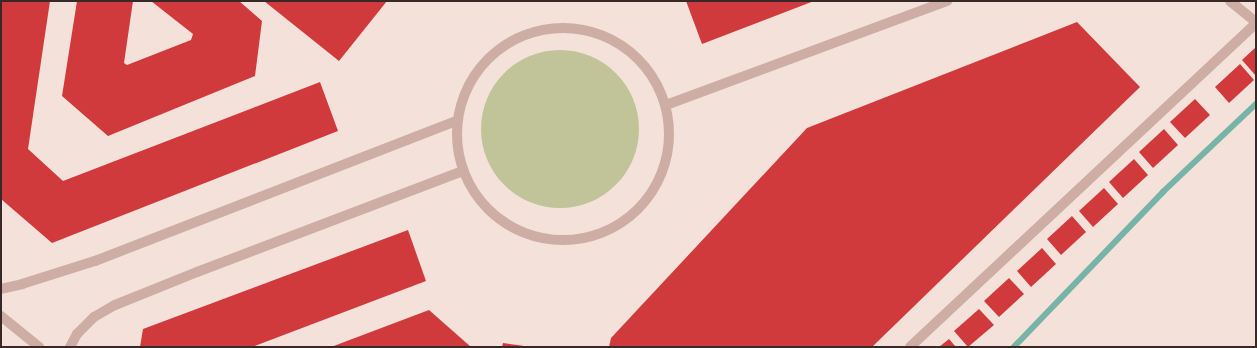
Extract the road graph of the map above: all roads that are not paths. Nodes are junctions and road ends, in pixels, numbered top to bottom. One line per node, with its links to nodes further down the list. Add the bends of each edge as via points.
1 (947, 1): 4 (street)
2 (1230, 1): 3 (street)
3 (1256, 22): 11 (street)
4 (666, 105): 5 (street, via 651,74 627,48 597,32 563,26 529,32 498,48 474,74 459,107); 6 (street, via 669,140 662,173 644,204 616,227 583,240 547,240 513,229 485,208)
5 (458, 120): 6 (street, via 456,143); 7 (street, via 95,261)
6 (463, 171): 10 (street, via 115,305 94,317 77,334)
7 (1, 289)
8 (1, 316): 9 (street)
9 (39, 347)
10 (70, 347)
11 (910, 347)

